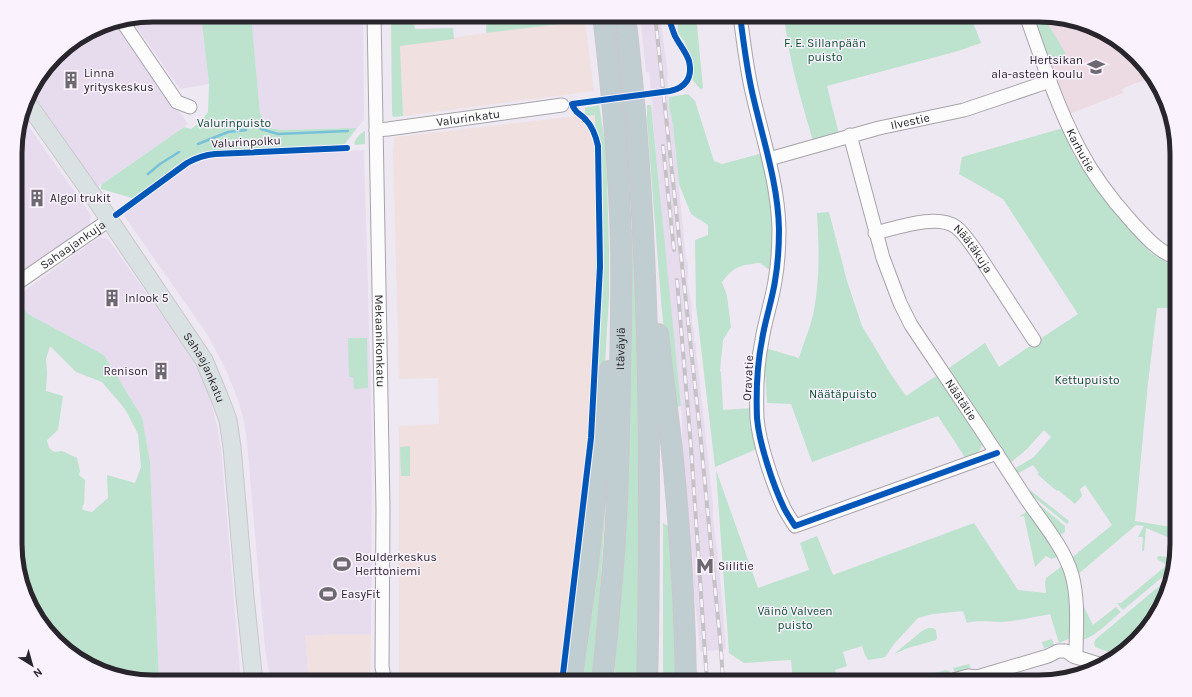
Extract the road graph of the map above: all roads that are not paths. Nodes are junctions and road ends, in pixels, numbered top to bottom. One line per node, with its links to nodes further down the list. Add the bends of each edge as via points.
1 (374, 22): 11 (street, Mekaanikonkatu)
2 (604, 22): 16 (highway, Itäväylä, via 611,83)
3 (626, 22): 17 (highway, via 639,163)
4 (741, 22): 13 (street, Oravatie, via 751,86)
5 (1029, 22): 7 (street, Karhutie)
6 (125, 25): 9 (street, via 177,102)
7 (1050, 81): 12 (street, Ilvestie, via 964,110); 18 (street, Karhutie, via 1079,149 1100,181 1122,211 1154,244)
8 (562, 105): 11 (street, Valurinkatu)
9 (190, 106)
10 (30, 107): 14 (main road, Sahaajankatu)
11 (376, 130): 25 (street, Mekaanikonkatu, via 383,509)
12 (850, 135): 13 (street, Ilvestie); 15 (street, Näätätie)
13 (769, 159): 21 (street, Oravatie, via 779,229 775,280 757,373 757,420 776,490 795,526)
14 (109, 220): 19 (street, Sahaajankuja); 26 (main road, Sahaajankatu, via 204,360 228,420)
15 (876, 233): 20 (street, Näätäkuja, via 930,221 949,223 957,227 976,251); 21 (street, Näätätie, via 890,278 911,325)
16 (621, 242): 29 (highway, via 588,562); 30 (highway, Itäväylä, via 619,446 612,577)
17 (644, 255): 22 (highway, via 649,444); 33 (highway, via 655,303 675,482 682,566)
18 (1170, 255)
19 (22, 280)
20 (1034, 340)
21 (996, 453): 23 (street, Näätätie, via 1061,550 1072,574 1076,600)
22 (648, 647): 31 (highway); 32 (highway)
23 (1074, 657): 24 (street); 34 (street, via 1062,650)
24 (1095, 663)
25 (382, 667): 27 (street, Mekaanikonkatu); 28 (street, Mekaanikonkatu)
26 (253, 675)
27 (380, 675)
28 (384, 675)
29 (572, 675)
30 (603, 675)
31 (647, 675)
32 (653, 675)
33 (686, 675)
34 (989, 675)

